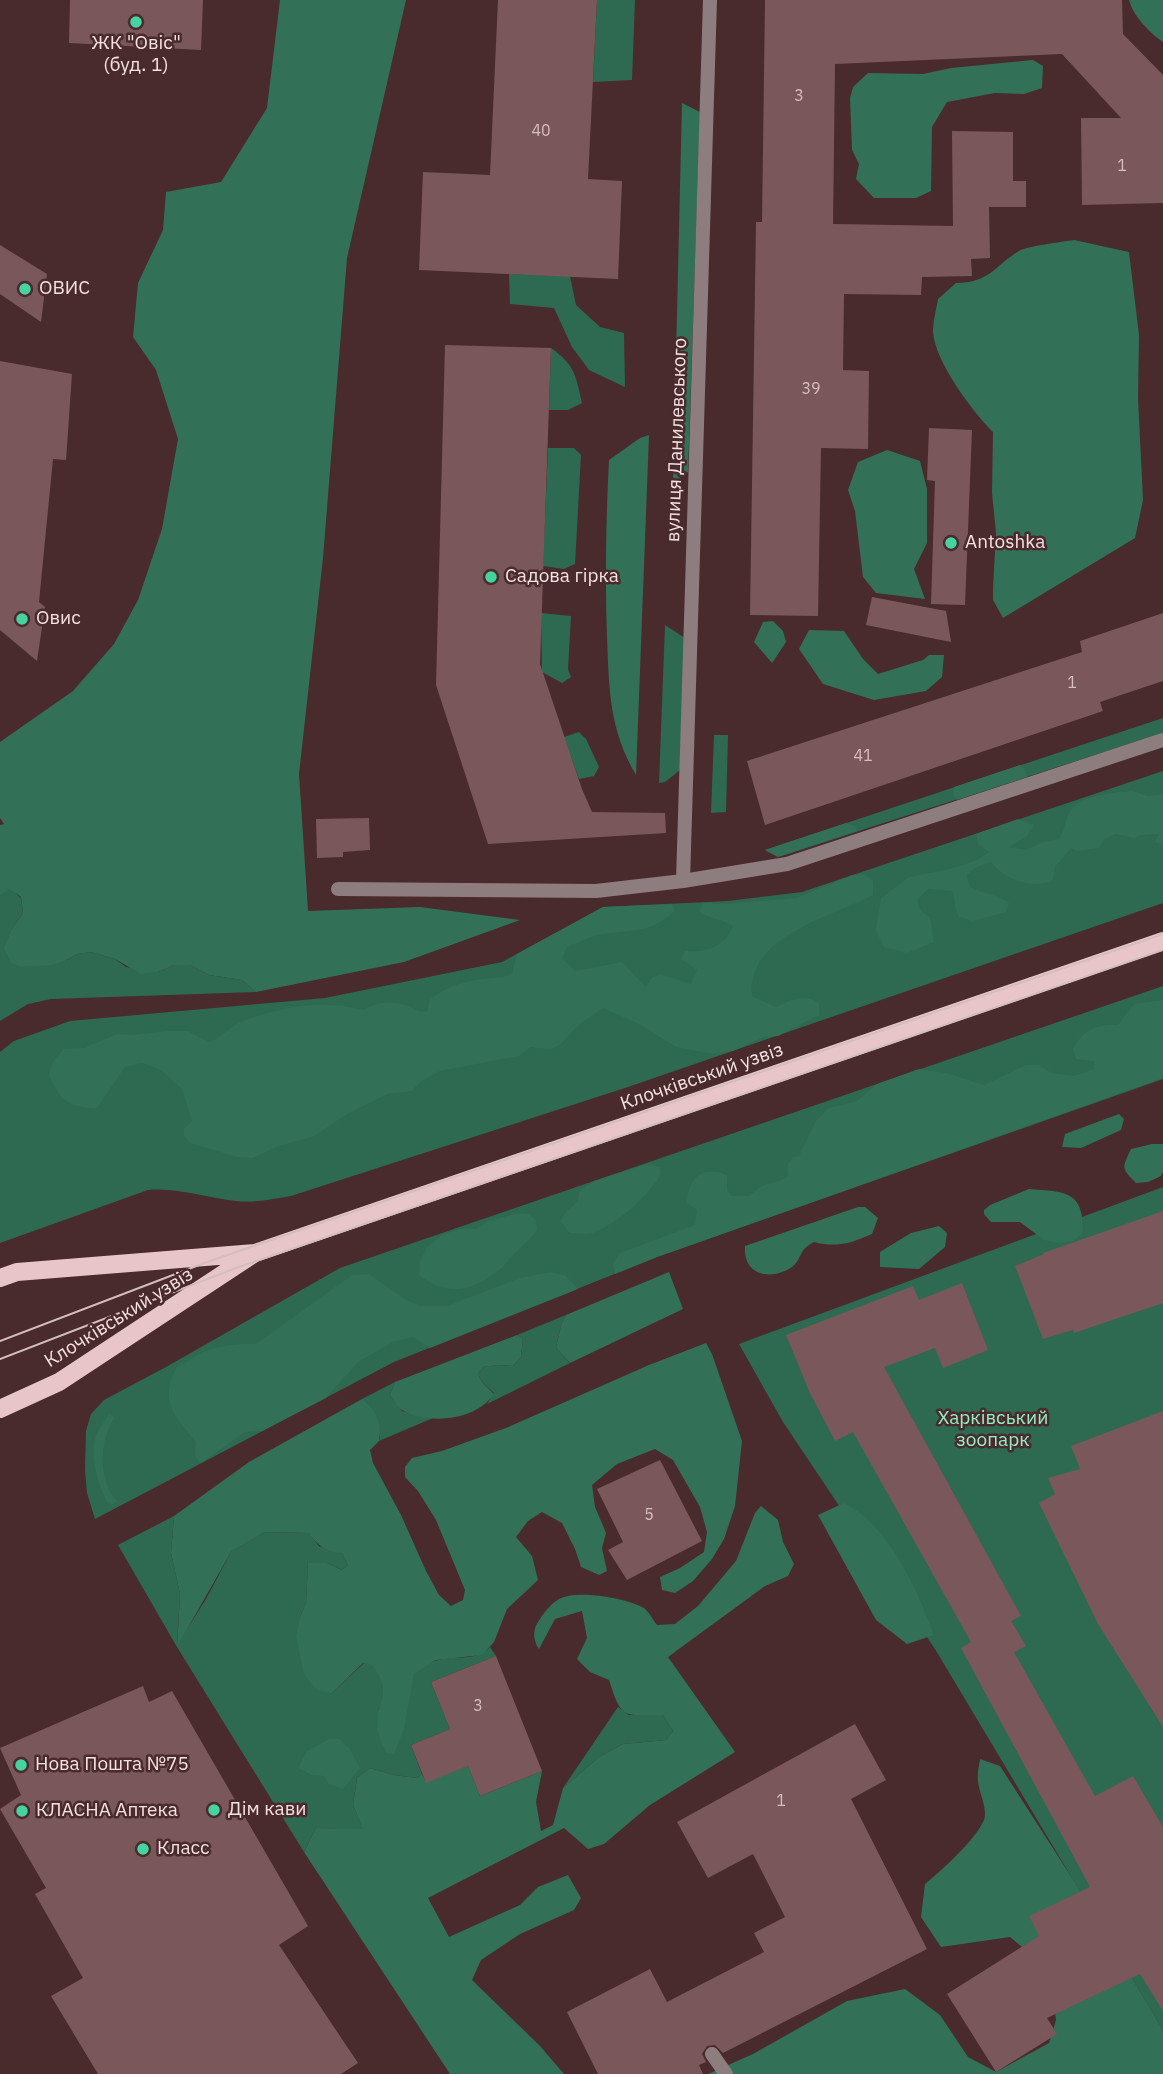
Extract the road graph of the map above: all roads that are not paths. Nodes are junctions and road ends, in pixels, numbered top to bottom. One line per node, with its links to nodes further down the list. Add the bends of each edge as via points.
1 (710, 0): 3 (street, вулиця Данилевського)
2 (1163, 740): 3 (street, via 787,864)
3 (683, 881): 4 (street, via 596,891)
4 (338, 889)
5 (1163, 941): 6 (main road, Клочківський узвіз)
6 (255, 1253): 7 (main road, Клочківський узвіз, via 17,1272); 8 (main road, Клочківський узвіз, via 60,1382)
7 (0, 1278)
8 (0, 1409)
9 (712, 2054): 10 (street)
10 (726, 2074)

